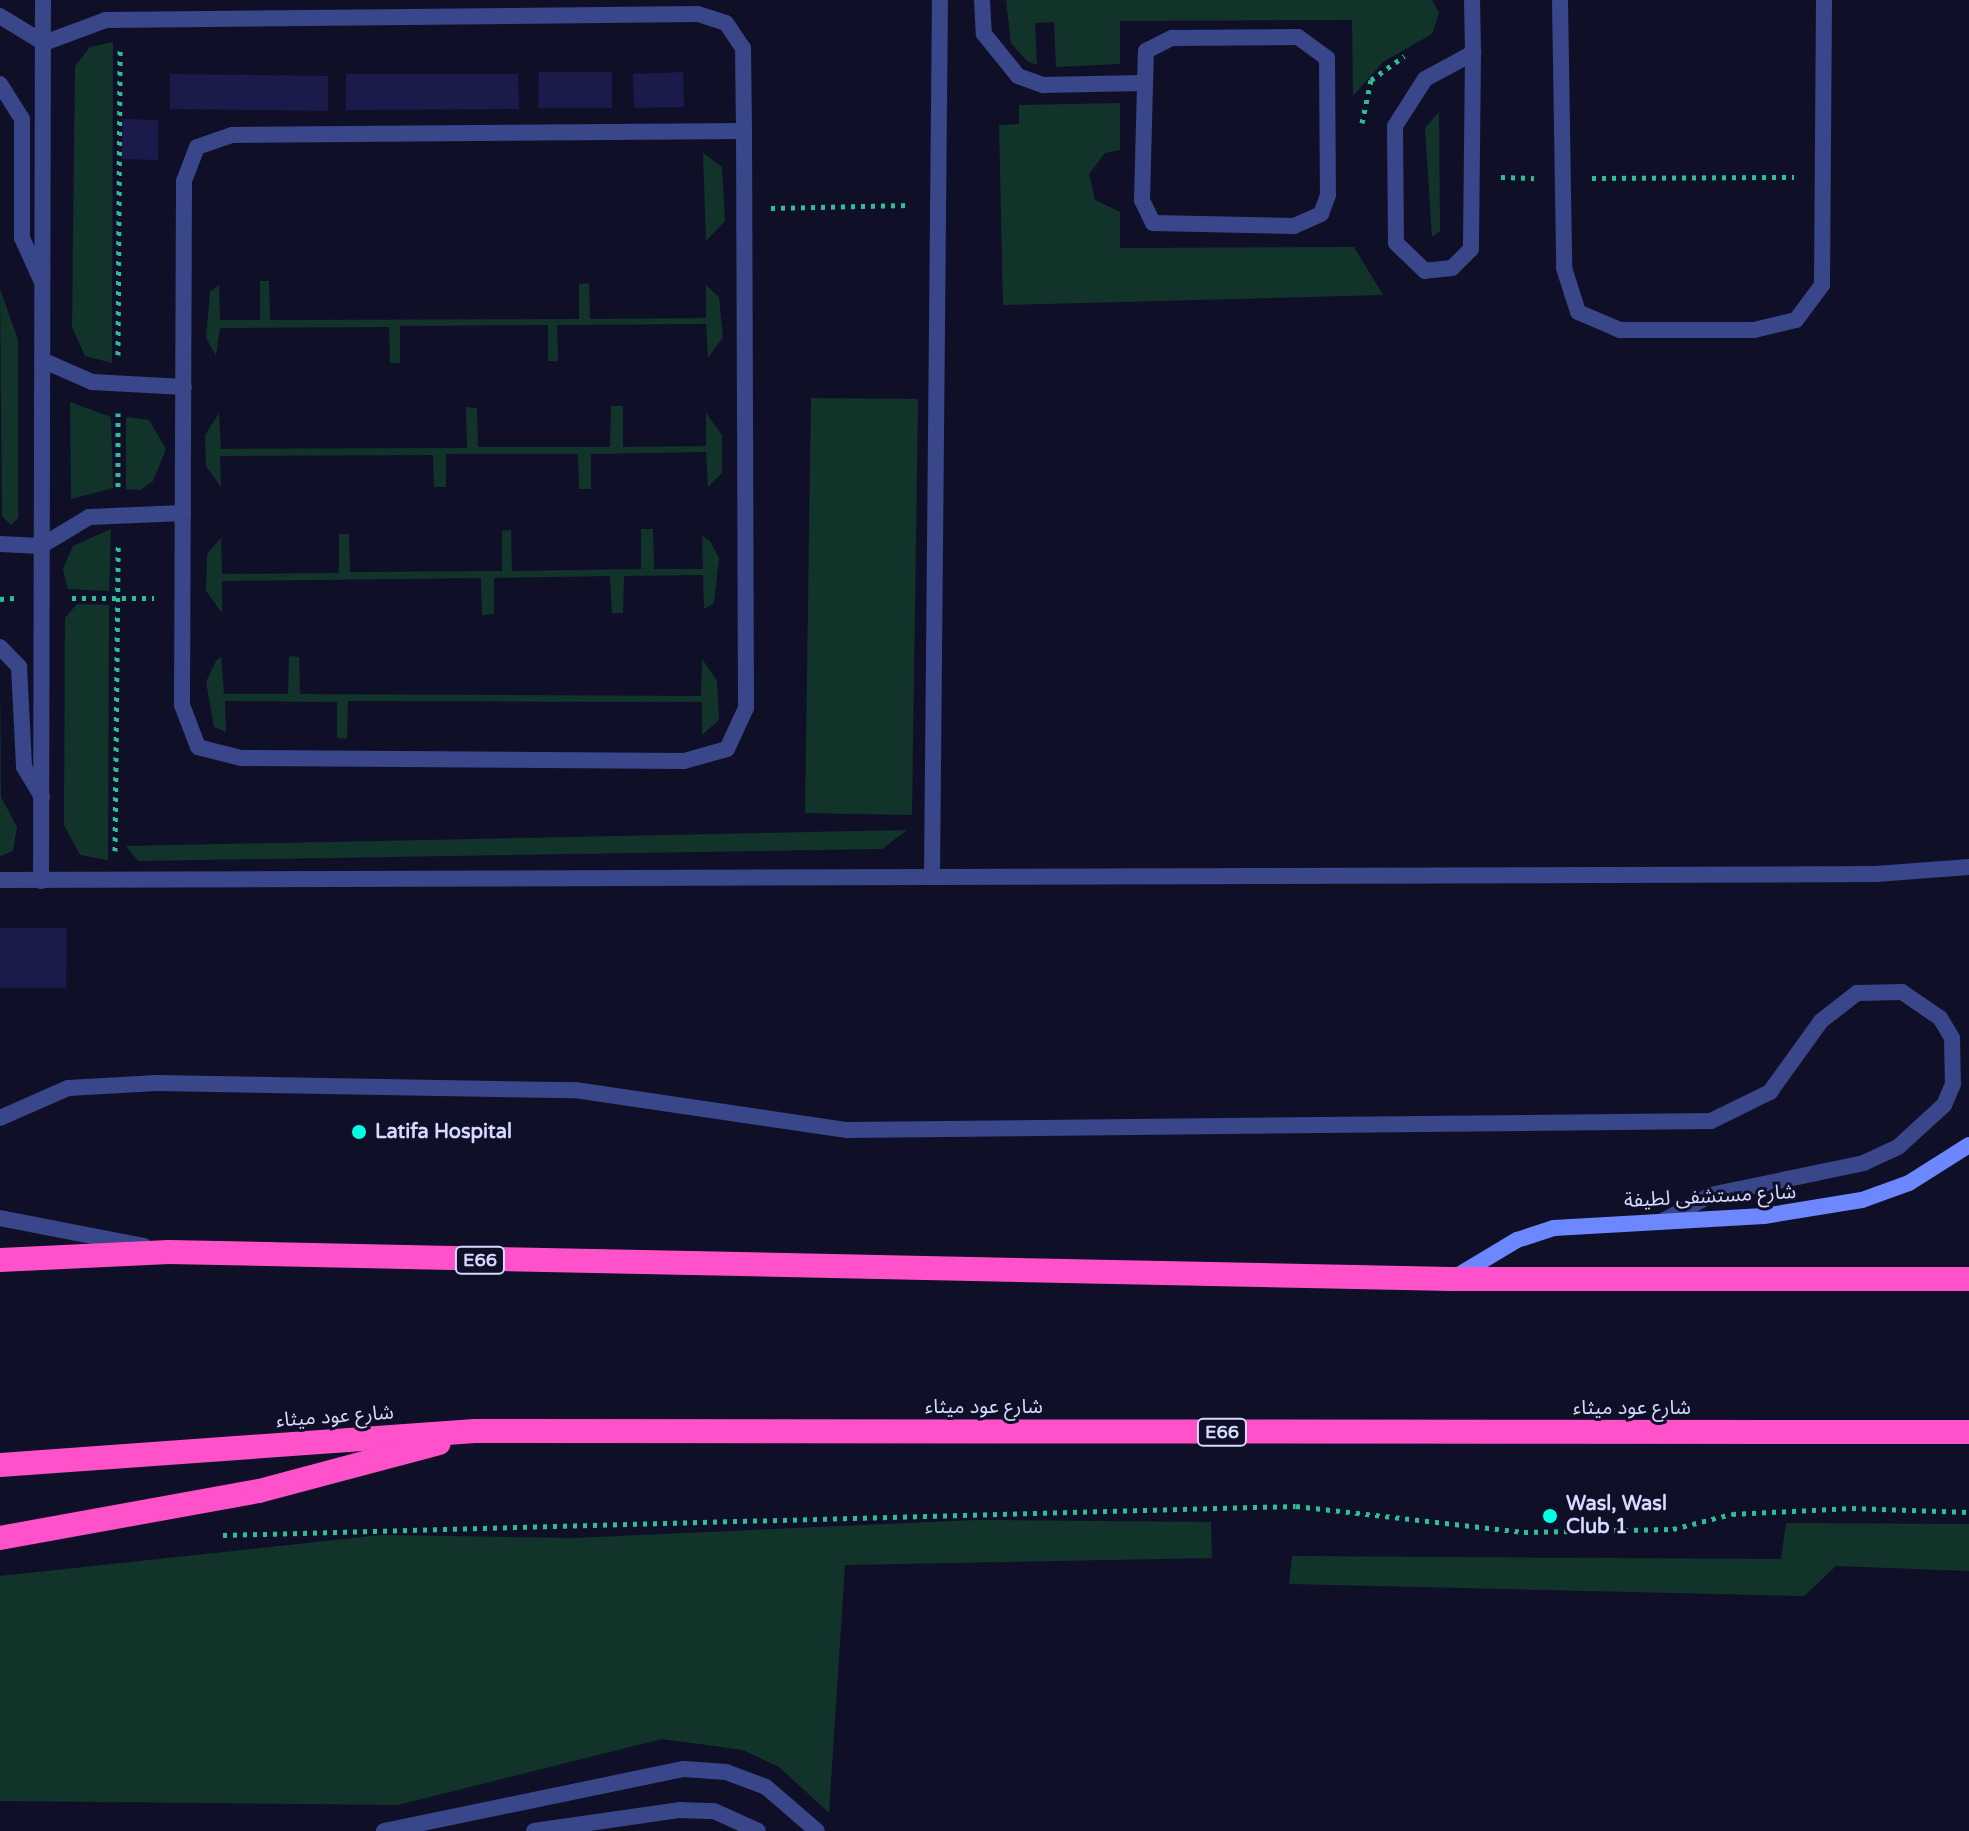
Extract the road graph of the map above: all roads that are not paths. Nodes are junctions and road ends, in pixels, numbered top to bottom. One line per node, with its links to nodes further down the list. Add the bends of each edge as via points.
1 (43, 0): 8 (street)
2 (940, 0): 22 (street)
3 (982, 0): 10 (street, via 984,34 1018,76 1043,85)
4 (1472, 0): 9 (street)
5 (1560, 0): 6 (street, via 1566,292 1578,312 1620,330 1754,330 1796,320 1822,285)
6 (1824, 0)
7 (0, 16): 8 (street)
8 (44, 43): 12 (street, via 81,24 120,20 713,16 743,48); 13 (street)
9 (1473, 53): 9 (street, via 1425,79 1395,126 1396,243 1425,271 1463,260 1474,235)
10 (1142, 83): 10 (street, via 1143,209 1153,223 1294,226 1321,214 1328,195 1328,122 1320,47 1298,37 1172,38 1146,51)
11 (0, 84): 13 (street, via 22,119 22,238)
12 (744, 131): 15 (street, via 214,137 197,147 184,181); 16 (street, via 746,708 727,749 707,760 219,757 185,728)
13 (43, 283): 14 (street)
14 (42, 360): 15 (street, via 117,386); 18 (street)
15 (184, 387): 16 (street)
16 (183, 513): 18 (street, via 118,514 63,528)
17 (0, 544): 18 (street)
18 (41, 546): 20 (street)
19 (0, 647): 20 (street, via 19,667 24,767)
20 (42, 797): 24 (street)
21 (1969, 867): 22 (street, via 1876,874)
22 (932, 876): 24 (street)
23 (0, 880): 24 (street)
24 (41, 881)
25 (0, 1118): 28 (street, via 68,1088 172,1083 575,1090 847,1130 1711,1121 1770,1092 1821,1021 1857,993 1902,992 1940,1018 1952,1038 1953,1084 1944,1105 1898,1147 1864,1163 1711,1195)
26 (1969, 1145): 28 (main road, شارع مستشفى لطيفة, via 1909,1183 1862,1200 1813,1211)
27 (0, 1218): 29 (street)
28 (1663, 1221): 31 (main road, شارع مستشفى لطيفة, via 1554,1228 1517,1240)
29 (169, 1252): 30 (highway, E66); 31 (highway, E66)
30 (0, 1260)
31 (1451, 1279): 32 (highway, E66)
32 (1969, 1279)
33 (475, 1431): 34 (highway, شارع عود ميثاء / E66); 35 (highway, شارع عود ميثاء / E66); 36 (highway, via 259,1491)
34 (1969, 1432)
35 (0, 1465)
36 (0, 1538)
37 (384, 1831): 40 (street, via 684,1769 726,1772 766,1787)
38 (534, 1831): 39 (street, via 680,1810 714,1811)
39 (758, 1831)
40 (817, 1831)

